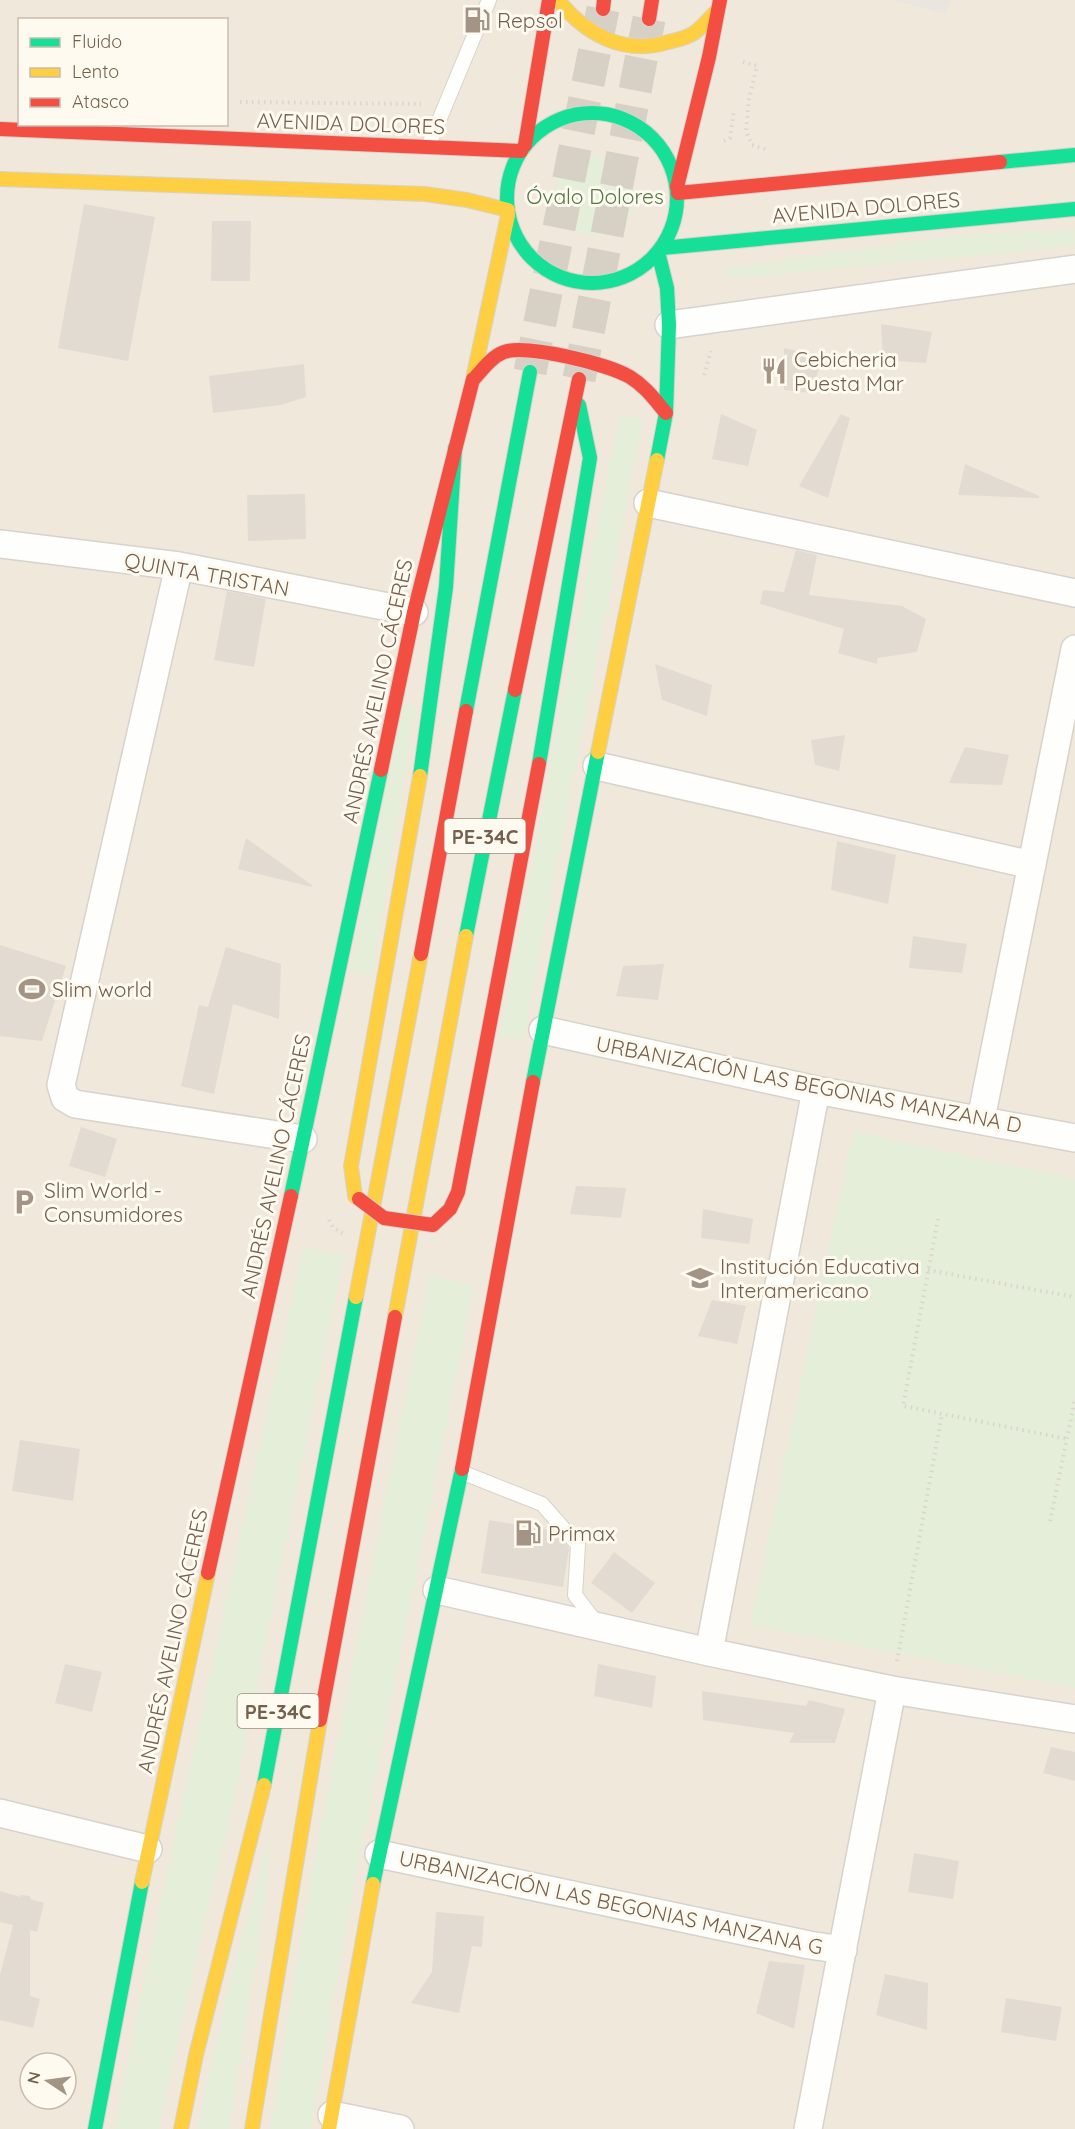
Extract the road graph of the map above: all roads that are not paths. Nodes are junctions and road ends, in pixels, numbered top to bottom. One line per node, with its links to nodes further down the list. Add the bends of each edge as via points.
1 (489, 0): 8 (lane)
2 (549, 0): 9 (main road)
3 (558, 0): 5 (main road, via 569,16 596,36 628,47 662,45 693,33)
4 (652, 0): 6 (main road)
5 (719, 5): 12 (main road)
6 (649, 19)
7 (0, 129): 8 (main road, AVENIDA DOLORES)
8 (429, 147): 9 (main road, AVENIDA DOLORES)
9 (523, 148): 12 (main road, via 546,126 572,114 601,112 629,120 652,136 669,159); 14 (main road, via 507,189)
10 (1075, 155): 12 (main road, AVENIDA DOLORES)
11 (0, 179): 14 (main road, via 425,194 467,200)
12 (678, 190): 15 (main road, via 674,222)
13 (1075, 209): 15 (main road, AVENIDA DOLORES)
14 (508, 212): 15 (main road, via 518,241 536,262 559,277 585,284 613,281 638,270); 19 (main road, ANDRÉS AVELINO CÁCERES)
15 (660, 250): 17 (main road)
16 (1075, 269): 17 (street)
17 (669, 325): 20 (main road)
18 (530, 372): 47 (main road, PE-34C, via 268,1767)
19 (472, 380): 20 (main road, via 506,351 535,351 628,375); 21 (main road, ANDRÉS AVELINO CÁCERES)
20 (666, 413): 22 (main road)
21 (454, 447): 26 (main road, ANDRÉS AVELINO CÁCERES); 48 (main road, PE-34C, bridge, via 446,587 420,777 351,1166 355,1196 384,1218 433,1225 450,1209 458,1192 538,764 590,459 578,386 482,849 310,1775)
22 (648, 503): 25 (street); 28 (main road)
23 (0, 544): 24 (street, QUINTA TRISTAN)
24 (179, 566): 26 (street, QUINTA TRISTAN); 34 (street, via 61,1085 65,1098 75,1104)
25 (1075, 593)
26 (414, 612): 34 (main road, ANDRÉS AVELINO CÁCERES)
27 (1075, 649): 29 (street)
28 (597, 766): 29 (street); 30 (main road)
29 (1032, 865): 32 (street)
30 (543, 1030): 31 (street, URBANIZACIÓN LAS BEGONIAS MANZANA D); 35 (main road)
31 (816, 1090): 32 (street, URBANIZACIÓN LAS BEGONIAS MANZANA D); 38 (street)
32 (981, 1119): 33 (street, URBANIZACIÓN LAS BEGONIAS MANZANA D)
33 (1075, 1138)
34 (303, 1139): 42 (main road, ANDRÉS AVELINO CÁCERES)
35 (461, 1472): 36 (main road); 37 (lane, via 542,1504 578,1545 575,1595)
36 (437, 1590): 37 (street); 43 (main road)
37 (599, 1626): 38 (street)
38 (710, 1652): 39 (street)
39 (892, 1690): 40 (street); 44 (street)
40 (1075, 1719)
41 (0, 1813): 42 (street)
42 (148, 1849): 46 (main road, ANDRÉS AVELINO CÁCERES)
43 (379, 1854): 44 (street, URBANIZACIÓN LAS BEGONIAS MANZANA G); 45 (main road)
44 (843, 1950): 50 (street)
45 (331, 2122): 49 (street)
46 (95, 2129)
47 (180, 2129)
48 (252, 2129)
49 (400, 2129)
50 (808, 2129)

